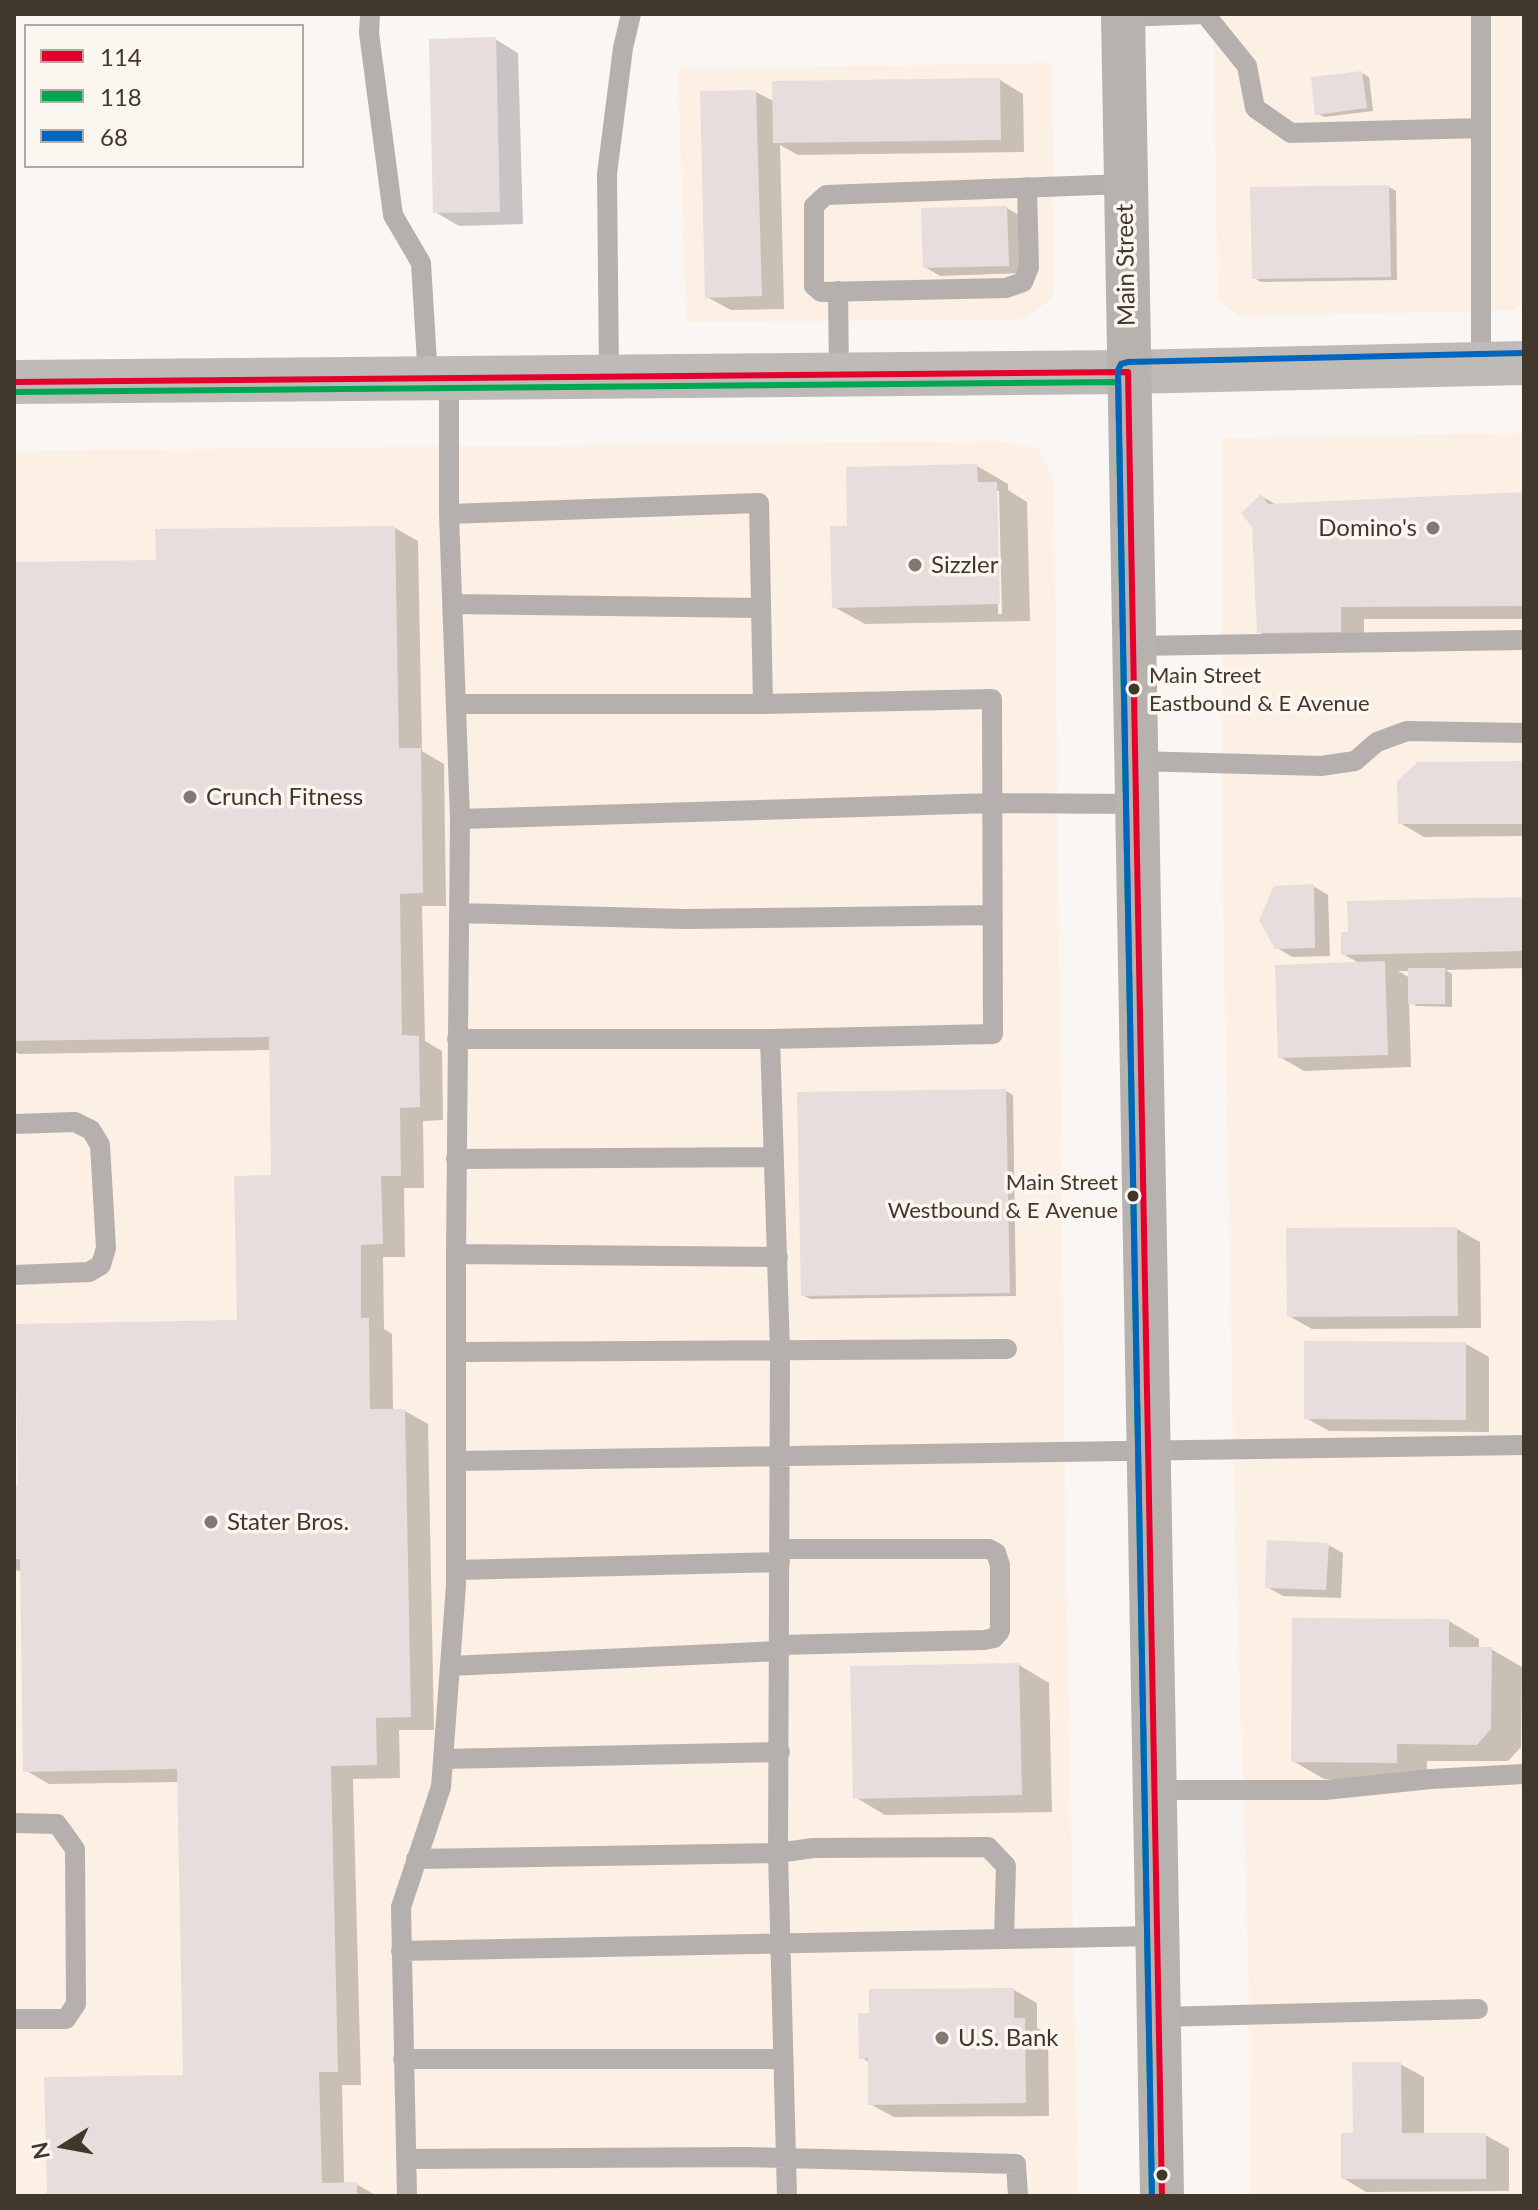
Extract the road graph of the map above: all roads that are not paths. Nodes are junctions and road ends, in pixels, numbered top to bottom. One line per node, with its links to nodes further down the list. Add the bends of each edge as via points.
1 (370, 14): 15 (lane, via 393,215 421,263)
2 (631, 14): 14 (lane, via 607,174)
3 (1205, 14): 5 (lane); 6 (lane, via 1247,66 1255,108 1291,133)
4 (1481, 14): 6 (lane)
5 (1123, 16): 7 (main road, Main Street)
6 (1481, 128): 11 (lane)
7 (1125, 184): 8 (lane); 12 (main road, Main Street)
8 (1027, 187): 9 (lane, via 1029,267 1023,282 1006,288); 9 (lane, via 826,195 814,206 812,274 821,292)
9 (838, 291): 13 (lane)
10 (1524, 363): 11 (street)
11 (1481, 364): 12 (street)
12 (1128, 372): 13 (street); 21 (main road, Main Street)
13 (839, 374): 14 (street)
14 (609, 377): 15 (street)
15 (439, 379): 16 (street); 17 (lane)
16 (14, 382)
17 (449, 514): 18 (lane); 19 (lane, via 759,503)
18 (452, 604): 19 (lane); 22 (lane)
19 (761, 608): 23 (lane)
20 (1524, 640): 21 (lane)
21 (1133, 646): 25 (main road, Main Street)
22 (456, 704): 23 (lane); 28 (lane)
23 (763, 704): 26 (lane, via 992,699)
24 (1524, 733): 25 (lane, via 1407,731 1377,742 1355,761 1321,766)
25 (1135, 761): 27 (main road, Main Street)
26 (993, 803): 27 (lane); 28 (lane); 30 (lane)
27 (1135, 804): 43 (main road, Main Street)
28 (460, 819): 29 (lane)
29 (459, 913): 30 (lane, via 685,919); 31 (lane)
30 (993, 915): 32 (lane, via 993,1034)
31 (457, 1039): 32 (lane); 35 (lane)
32 (770, 1039): 34 (lane)
33 (14, 1124): 38 (lane, via 75,1122 91,1130 100,1145 106,1248 101,1265 89,1272)
34 (774, 1157): 35 (lane); 37 (lane)
35 (456, 1159): 36 (lane)
36 (456, 1254): 37 (lane); 41 (lane)
37 (778, 1257): 40 (lane)
38 (14, 1275)
39 (1007, 1349): 40 (lane)
40 (780, 1351): 41 (lane); 44 (lane)
41 (456, 1352): 45 (lane)
42 (1524, 1445): 43 (lane)
43 (1147, 1452): 44 (lane); 53 (main road, Main Street)
44 (780, 1457): 45 (lane); 46 (lane)
45 (456, 1461): 47 (lane)
46 (780, 1555): 47 (lane); 48 (lane); 48 (lane, via 989,1549 1000,1565 1000,1631 984,1640)
47 (456, 1570): 49 (lane)
48 (780, 1648): 49 (lane); 50 (lane)
49 (450, 1666): 51 (lane)
50 (780, 1752): 51 (lane); 55 (lane)
51 (443, 1759): 56 (lane, via 441,1787)
52 (1524, 1774): 53 (lane, via 1325,1790)
53 (1154, 1790): 57 (main road, Main Street)
54 (14, 1823): 63 (lane, via 57,1824 75,1849 76,2004 66,2019)
55 (778, 1853): 56 (lane); 58 (lane, via 988,1847 1006,1866); 59 (lane)
56 (416, 1859): 60 (lane, via 401,1907)
57 (1156, 1936): 58 (lane); 62 (main road, Main Street)
58 (1004, 1938): 59 (lane)
59 (781, 1944): 60 (lane); 65 (lane)
60 (401, 1951): 64 (lane)
61 (1478, 2009): 62 (lane)
62 (1158, 2017): 71 (main road, Main Street)
63 (14, 2019)
64 (403, 2059): 65 (lane); 67 (lane)
65 (783, 2059): 66 (lane)
66 (785, 2158): 67 (lane); 69 (lane); 70 (lane, via 1016,2164)
67 (406, 2159): 68 (lane)
68 (407, 2196)
69 (787, 2196)
70 (1018, 2196)
71 (1162, 2196)

